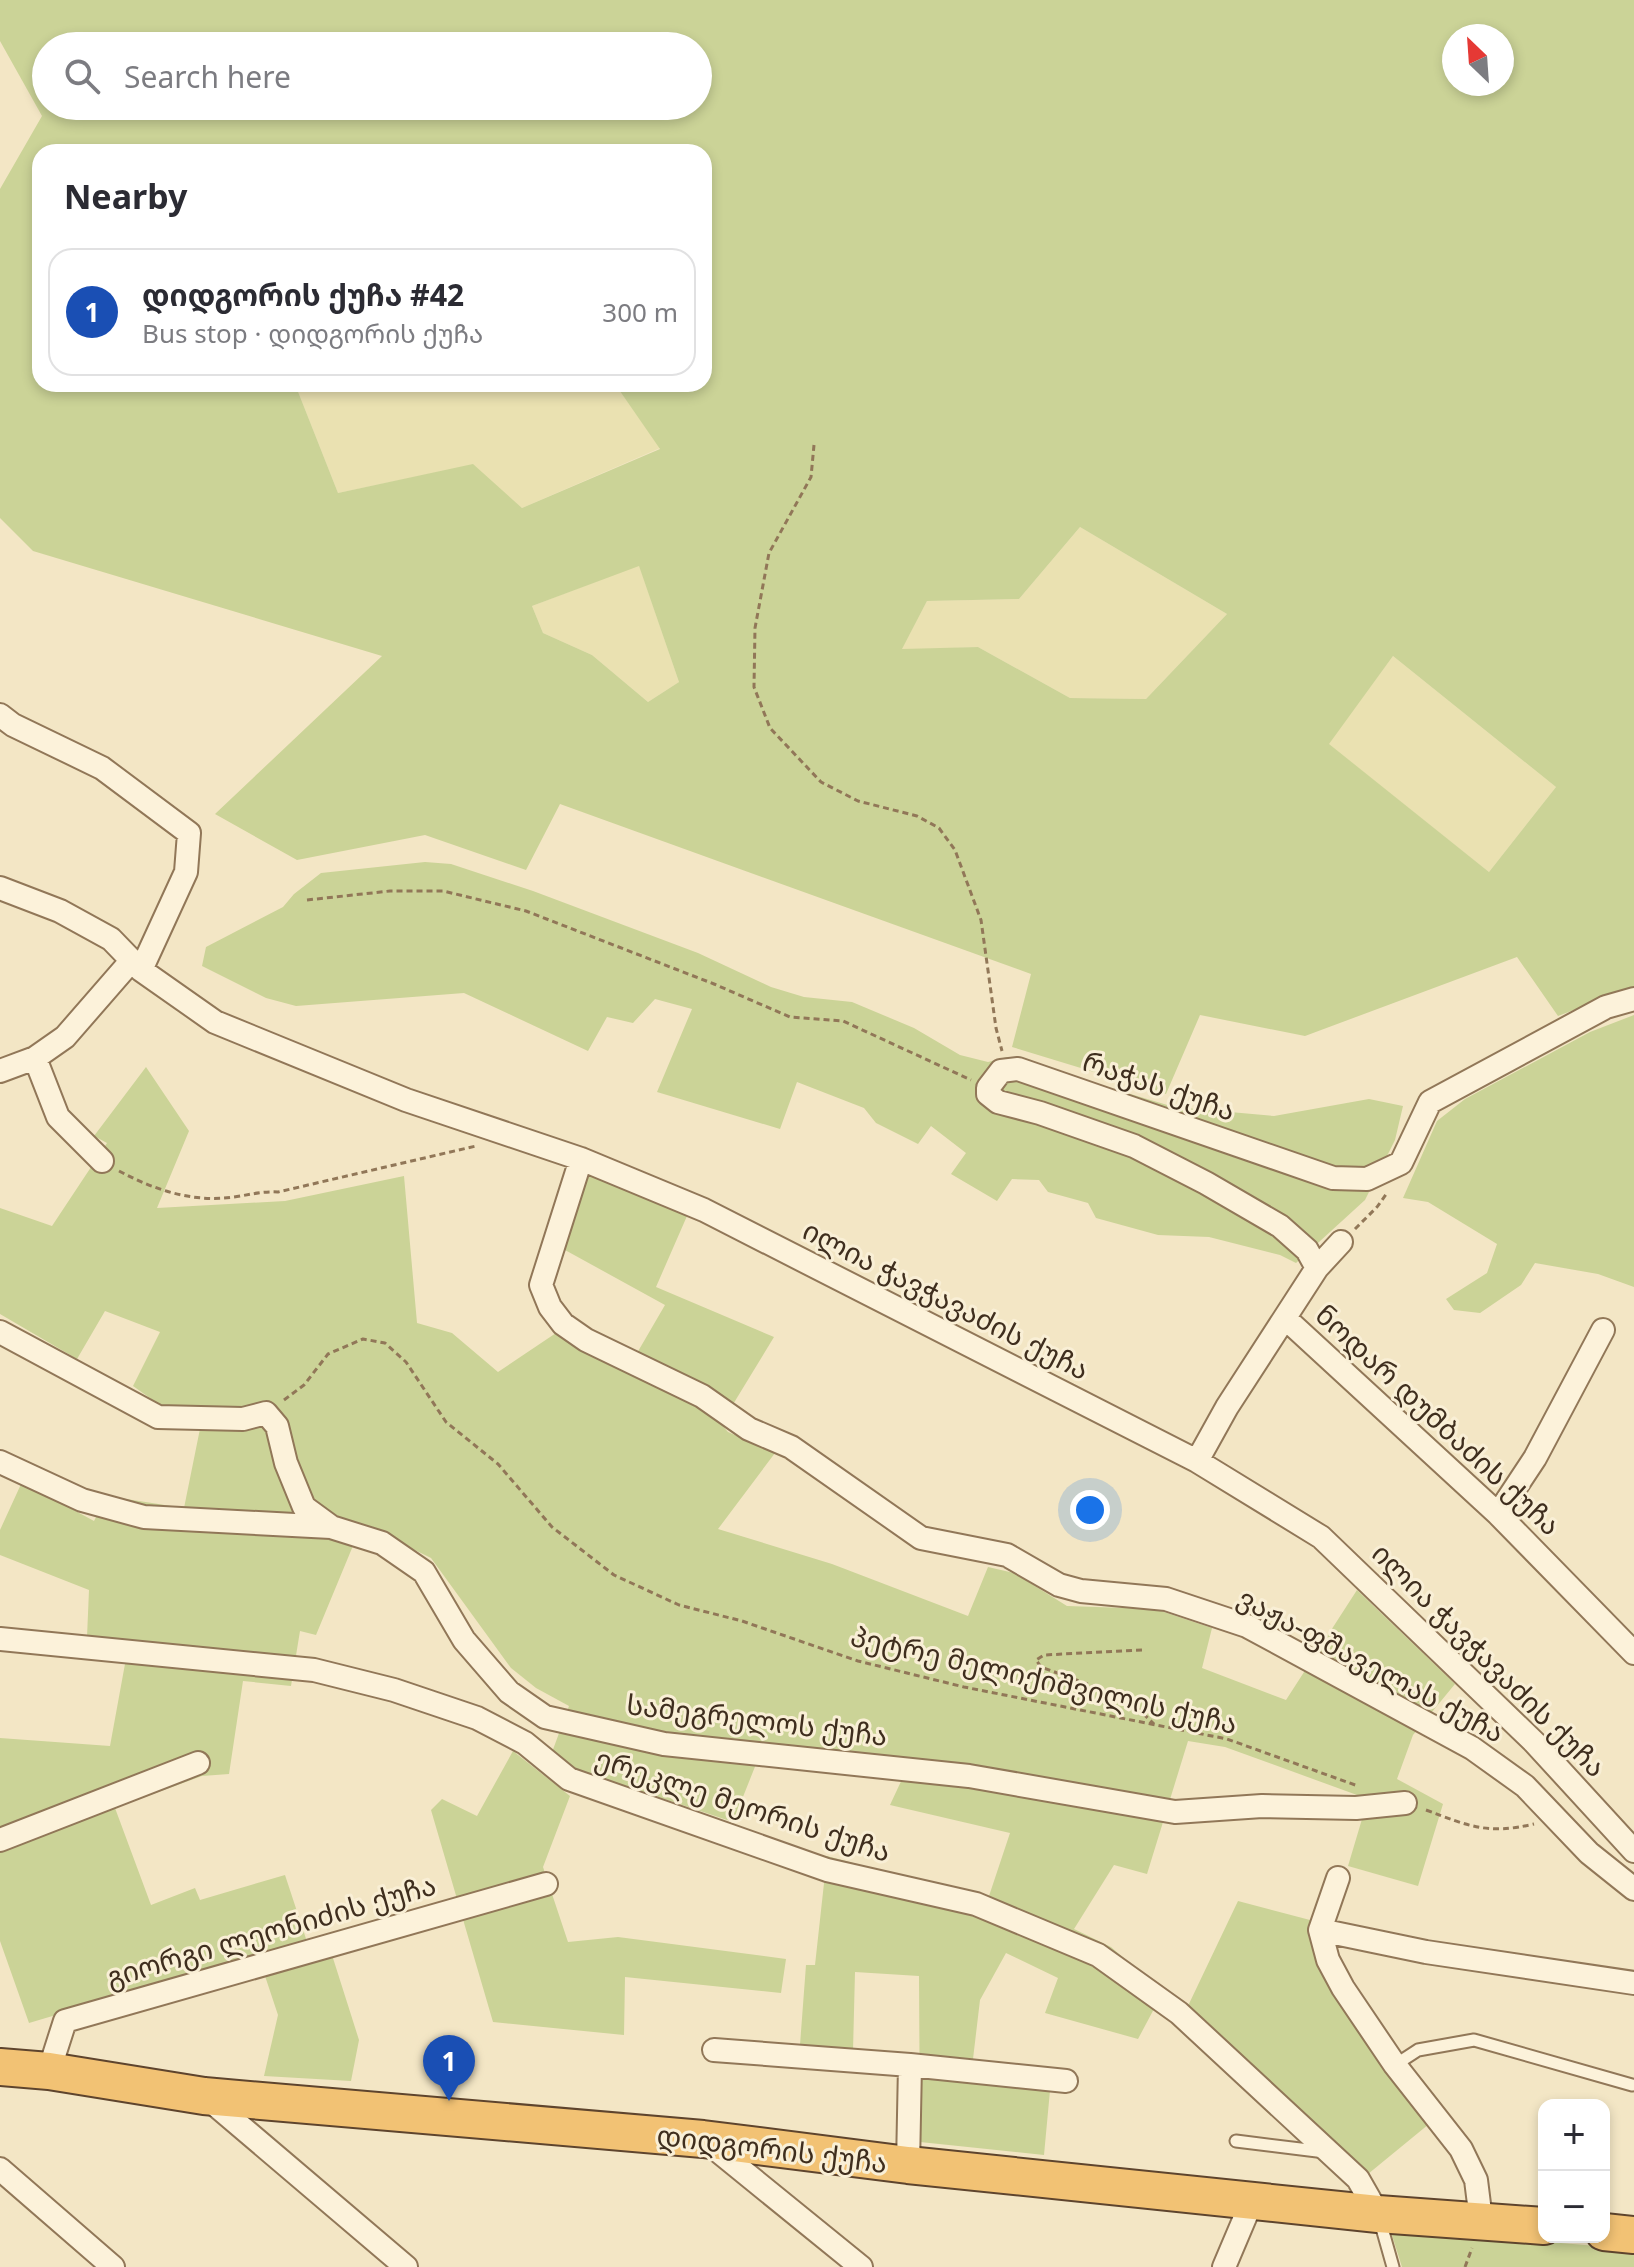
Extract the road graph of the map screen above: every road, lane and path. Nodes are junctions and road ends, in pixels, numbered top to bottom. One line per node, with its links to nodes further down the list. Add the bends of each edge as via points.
1 (814, 445): 8 (path, via 811,477 769,553 755,628 754,687 770,728 821,782 858,801 917,816 939,828 955,850 981,920 1000,1048)
2 (0, 715): 5 (street, via 102,768 189,833 186,872)
3 (0, 888): 5 (street, ილია ჭავჭავაძის ქუჩა, via 60,911 111,939)
4 (307, 900): 10 (path, via 443,891 526,911 790,1017 843,1021)
5 (137, 965): 7 (street, via 65,1037); 11 (street, ილია ჭავჭავაძის ქუჩა, via 215,1022)
6 (1634, 999): 14 (street, via 1606,1007 1430,1102)
7 (35, 1058): 9 (street); 13 (street, via 58,1117)
8 (1018, 1069): 10 (street, via 1001,1071); 14 (street, რაჭას ქუჩა, via 1333,1178 1367,1179)
9 (0, 1071)
10 (988, 1088): 16 (street, via 998,1102 1134,1146 1206,1183 1280,1226 1307,1250)
11 (502, 1133): 12 (street, ილია ჭავჭავაძის ქუჩა); 13 (path, via 480,1146 278,1192 232,1197 189,1197 150,1187)
12 (581, 1159): 21 (street, ილია ჭავჭავაძის ქუჩა, via 704,1210); 34 (street, ვაჟა-ფშაველას ქუჩა, via 541,1285 563,1324 586,1340 702,1396 749,1429 791,1447 921,1538 1007,1555 1059,1585 1081,1591 1166,1599 1247,1626 1472,1748 1525,1786)
13 (102, 1161)
14 (1401, 1163): 15 (path, via 1377,1207)
15 (1341, 1242): 16 (street)
16 (1317, 1268): 17 (street)
17 (1285, 1318): 21 (street, ნოდარ დუმბაძის ქუჩა); 23 (street, ნოდარ დუმბაძის ქუჩა)
18 (1603, 1330): 23 (street, via 1535,1458)
19 (0, 1332): 20 (street, via 158,1417 243,1419)
20 (266, 1413): 24 (street, via 277,1426 304,1507); 29 (path, პეტრე მელიქიშვილის ქუჩა, via 304,1385 328,1354 363,1339 385,1343 406,1362 446,1422 498,1464 552,1527 614,1575 679,1605 858,1661)
21 (1197, 1461): 36 (street, ილია ჭავჭავაძის ქუჩა, via 1321,1537 1534,1742)
22 (0, 1462): 24 (street, სამეგრელოს ქუჩა, via 82,1500 144,1517)
23 (1498, 1514): 27 (street, ნოდარ დუმბაძის ქუჩა)
24 (331, 1527): 28 (street, სამეგრელოს ქუჩა, via 382,1543 424,1572 464,1640)
25 (0, 1639): 30 (street, ერეკლე მეორის ქუჩა, via 314,1670 477,1718)
26 (1142, 1650): 29 (path, via 1044,1655 1036,1660 1041,1667 1128,1699)
27 (1634, 1652)
28 (509, 1692): 30 (street); 33 (street, სამეგრელოს ქუჩა, via 545,1717 664,1744 969,1776 1175,1812)
29 (1154, 1725): 32 (path, პეტრე მელიქიშვილის ქუჩა, via 1227,1739)
30 (525, 1743): 52 (street, ერეკლე მეორის ქუჩა, via 569,1779 827,1870 976,1904 1098,1955 1179,2013)
31 (198, 1763): 35 (street)
32 (1360, 1787)
33 (1405, 1803): 34 (path, via 1477,1829 1508,1830 1537,1823)
34 (1549, 1811): 39 (street, ვაჟა-ფშაველას ქუჩა)
35 (0, 1840)
36 (1634, 1851)
37 (1338, 1878): 40 (street)
38 (546, 1884): 46 (street, გიორგი ლეონიძის ქუჩა, via 65,2021)
39 (1634, 1889)
40 (1320, 1930): 41 (street, via 1426,1952); 44 (street, via 1343,1988)
41 (1634, 1983)
42 (714, 2050): 43 (street)
43 (910, 2065): 47 (street); 53 (street)
44 (1395, 2065): 48 (lane, via 1418,2050 1474,2040); 57 (street, via 1461,2149 1476,2180)
45 (0, 2067): 46 (highway, დიდგორის ქუჩა)
46 (49, 2071): 49 (highway, დიდგორის ქუჩა)
47 (1066, 2081)
48 (1632, 2085)
49 (204, 2096): 50 (highway, დიდგორის ქუჩა); 62 (street)
50 (703, 2139): 53 (highway, დიდგორის ქუჩა); 63 (street)
51 (1236, 2141): 52 (lane)
52 (1330, 2152): 56 (street, ერეკლე მეორის ქუჩა, via 1358,2179)
53 (908, 2165): 55 (highway, დიდგორის ქუჩა)
54 (0, 2169): 61 (street)
55 (1252, 2201): 56 (highway, დიდგორის ქუჩა); 64 (street)
56 (1378, 2214): 57 (highway, დიდგორის ქუჩა); 65 (lane)
57 (1481, 2220): 58 (highway, დიდგორის ქუჩა)
58 (1538, 2225)
59 (1610, 2233): 60 (highway)
60 (1634, 2235)
61 (113, 2267)
62 (406, 2267)
63 (861, 2267)
64 (1224, 2267)
65 (1393, 2267)

